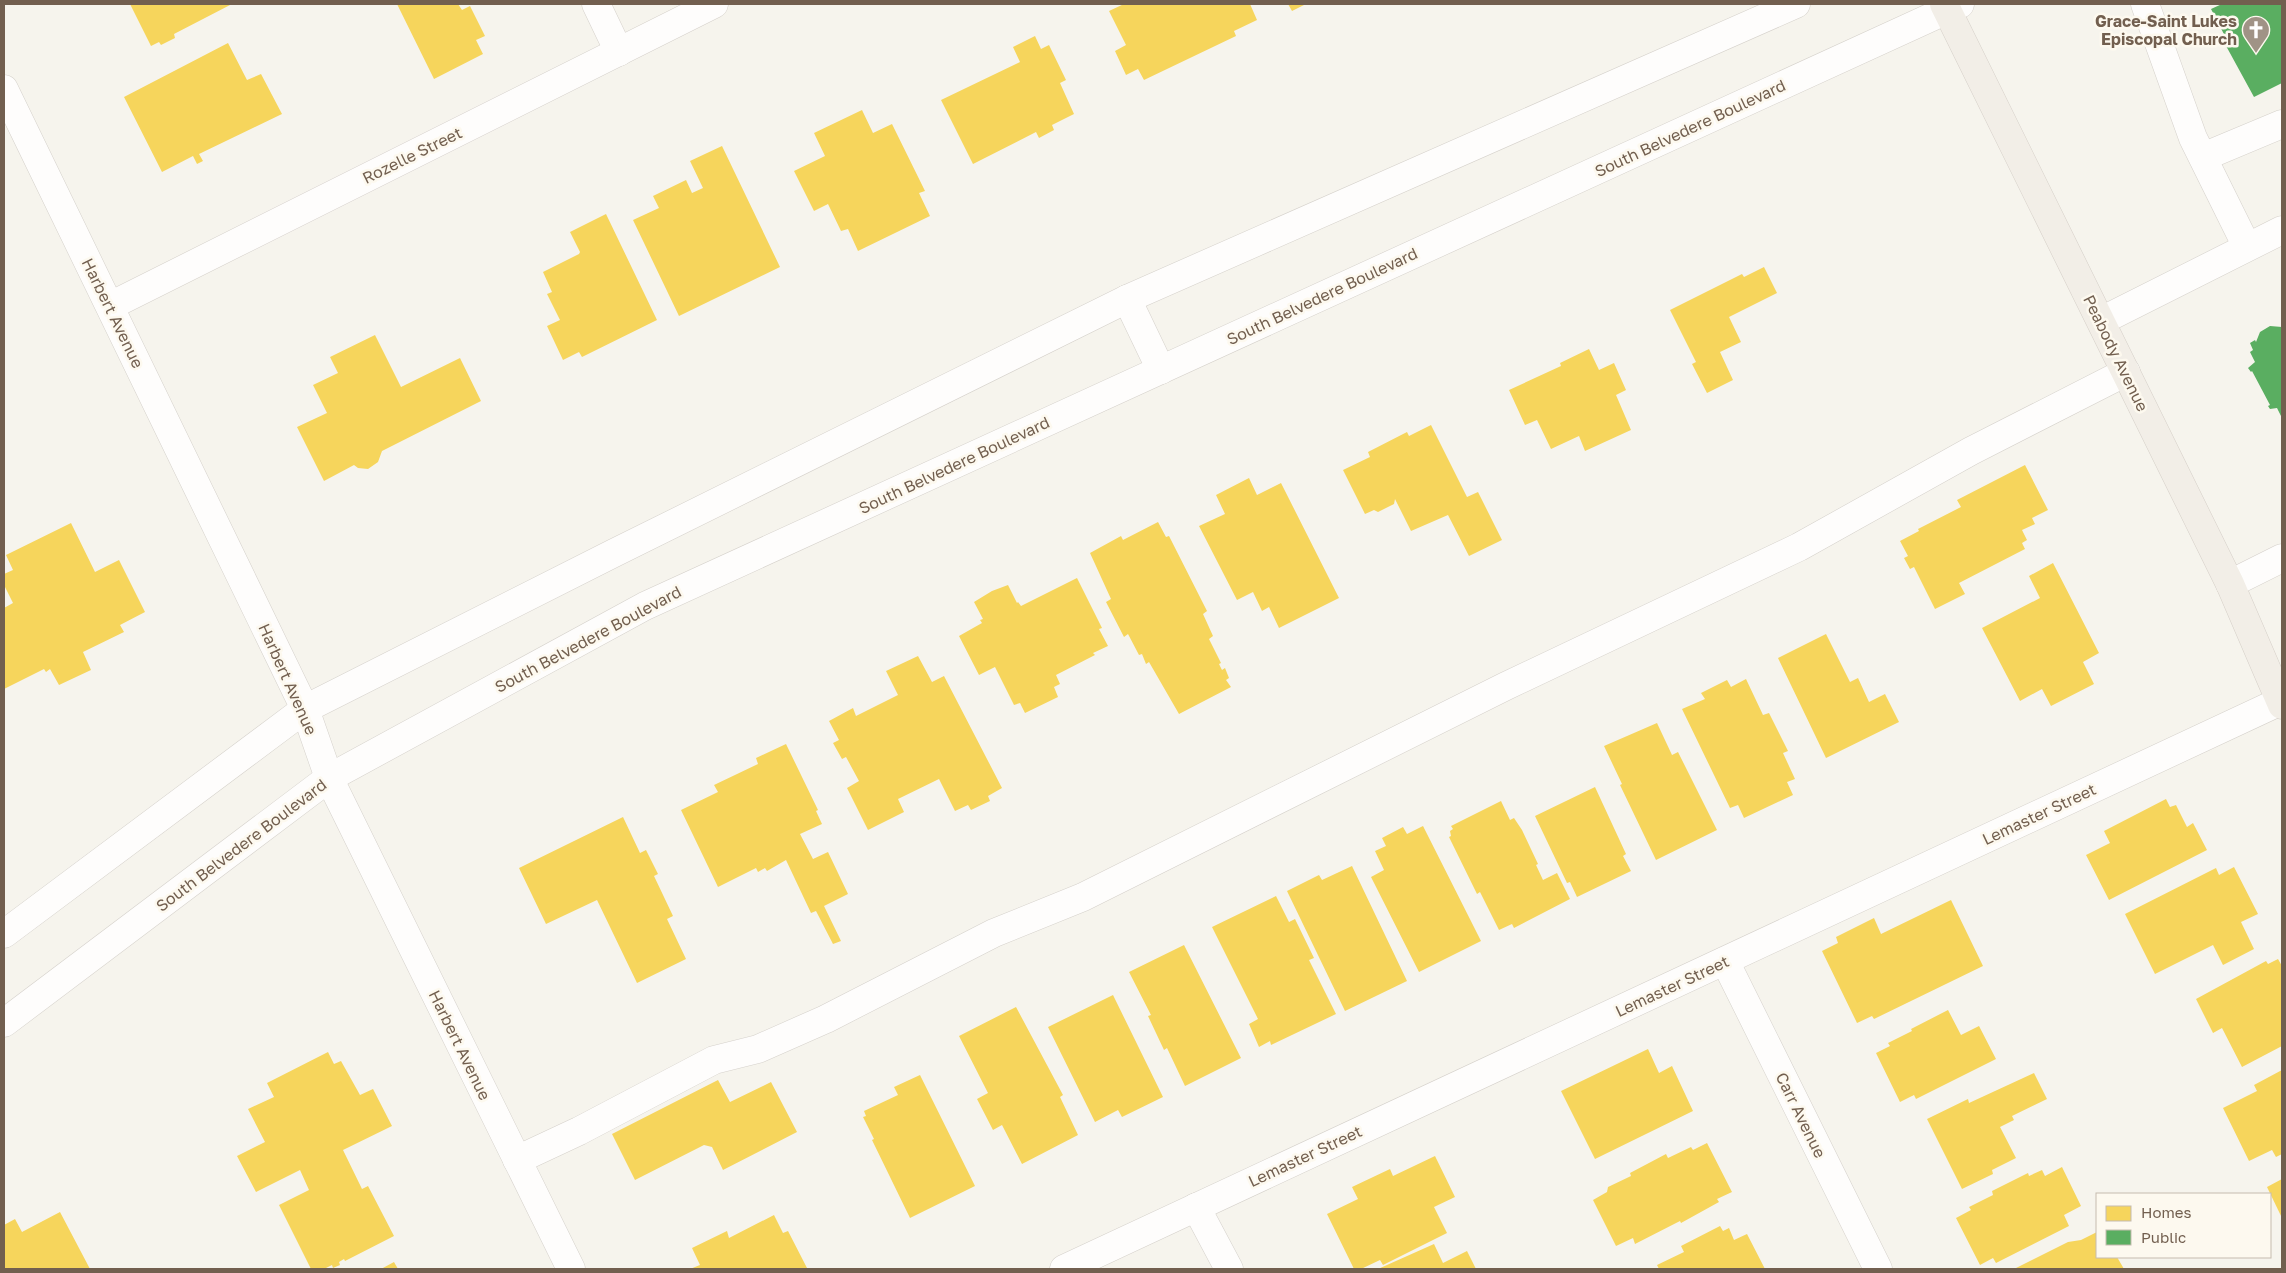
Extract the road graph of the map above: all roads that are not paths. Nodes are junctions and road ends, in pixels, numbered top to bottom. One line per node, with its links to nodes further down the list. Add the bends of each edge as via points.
1 (596, 4): 6 (street)
2 (714, 4): 6 (street, Rozelle Street)
3 (1796, 4): 13 (street)
4 (2145, 4): 10 (street)
5 (1950, 6): 15 (main road, Peabody Avenue); 16 (street, South Belvedere Boulevard)
6 (619, 52): 14 (street, Rozelle Street)
7 (4, 89): 8 (street, Harbert Avenue)
8 (11, 122): 14 (street, Harbert Avenue)
9 (2282, 124): 10 (street)
10 (2203, 158): 12 (street)
11 (2282, 230): 12 (street)
12 (2248, 247): 15 (street)
13 (1127, 299): 16 (street); 21 (street)
14 (110, 306): 21 (street, Harbert Avenue)
15 (2101, 321): 17 (main road, Peabody Avenue)
16 (1161, 370): 22 (street, South Belvedere Boulevard, via 645,606)
17 (2126, 372): 19 (main road, Peabody Avenue); 26 (street, via 1971,451 1799,547 1506,686 1083,897 994,933 826,1019 758,1049 714,1060)
18 (2282, 558): 19 (street)
19 (2230, 584): 20 (main road, Peabody Avenue)
20 (2281, 703): 24 (street, Lemaster Street)
21 (305, 709): 22 (street, Harbert Avenue); 23 (street)
22 (329, 778): 25 (street, South Belvedere Boulevard); 26 (street, Harbert Avenue)
23 (4, 934)
24 (1724, 962): 27 (street, Lemaster Street); 31 (street, Carr Avenue)
25 (4, 1023)
26 (517, 1160): 28 (street, Harbert Avenue)
27 (1196, 1207): 29 (street, Lemaster Street); 30 (street)
28 (571, 1269)
29 (1064, 1269)
30 (1229, 1269)
31 (1878, 1269)

